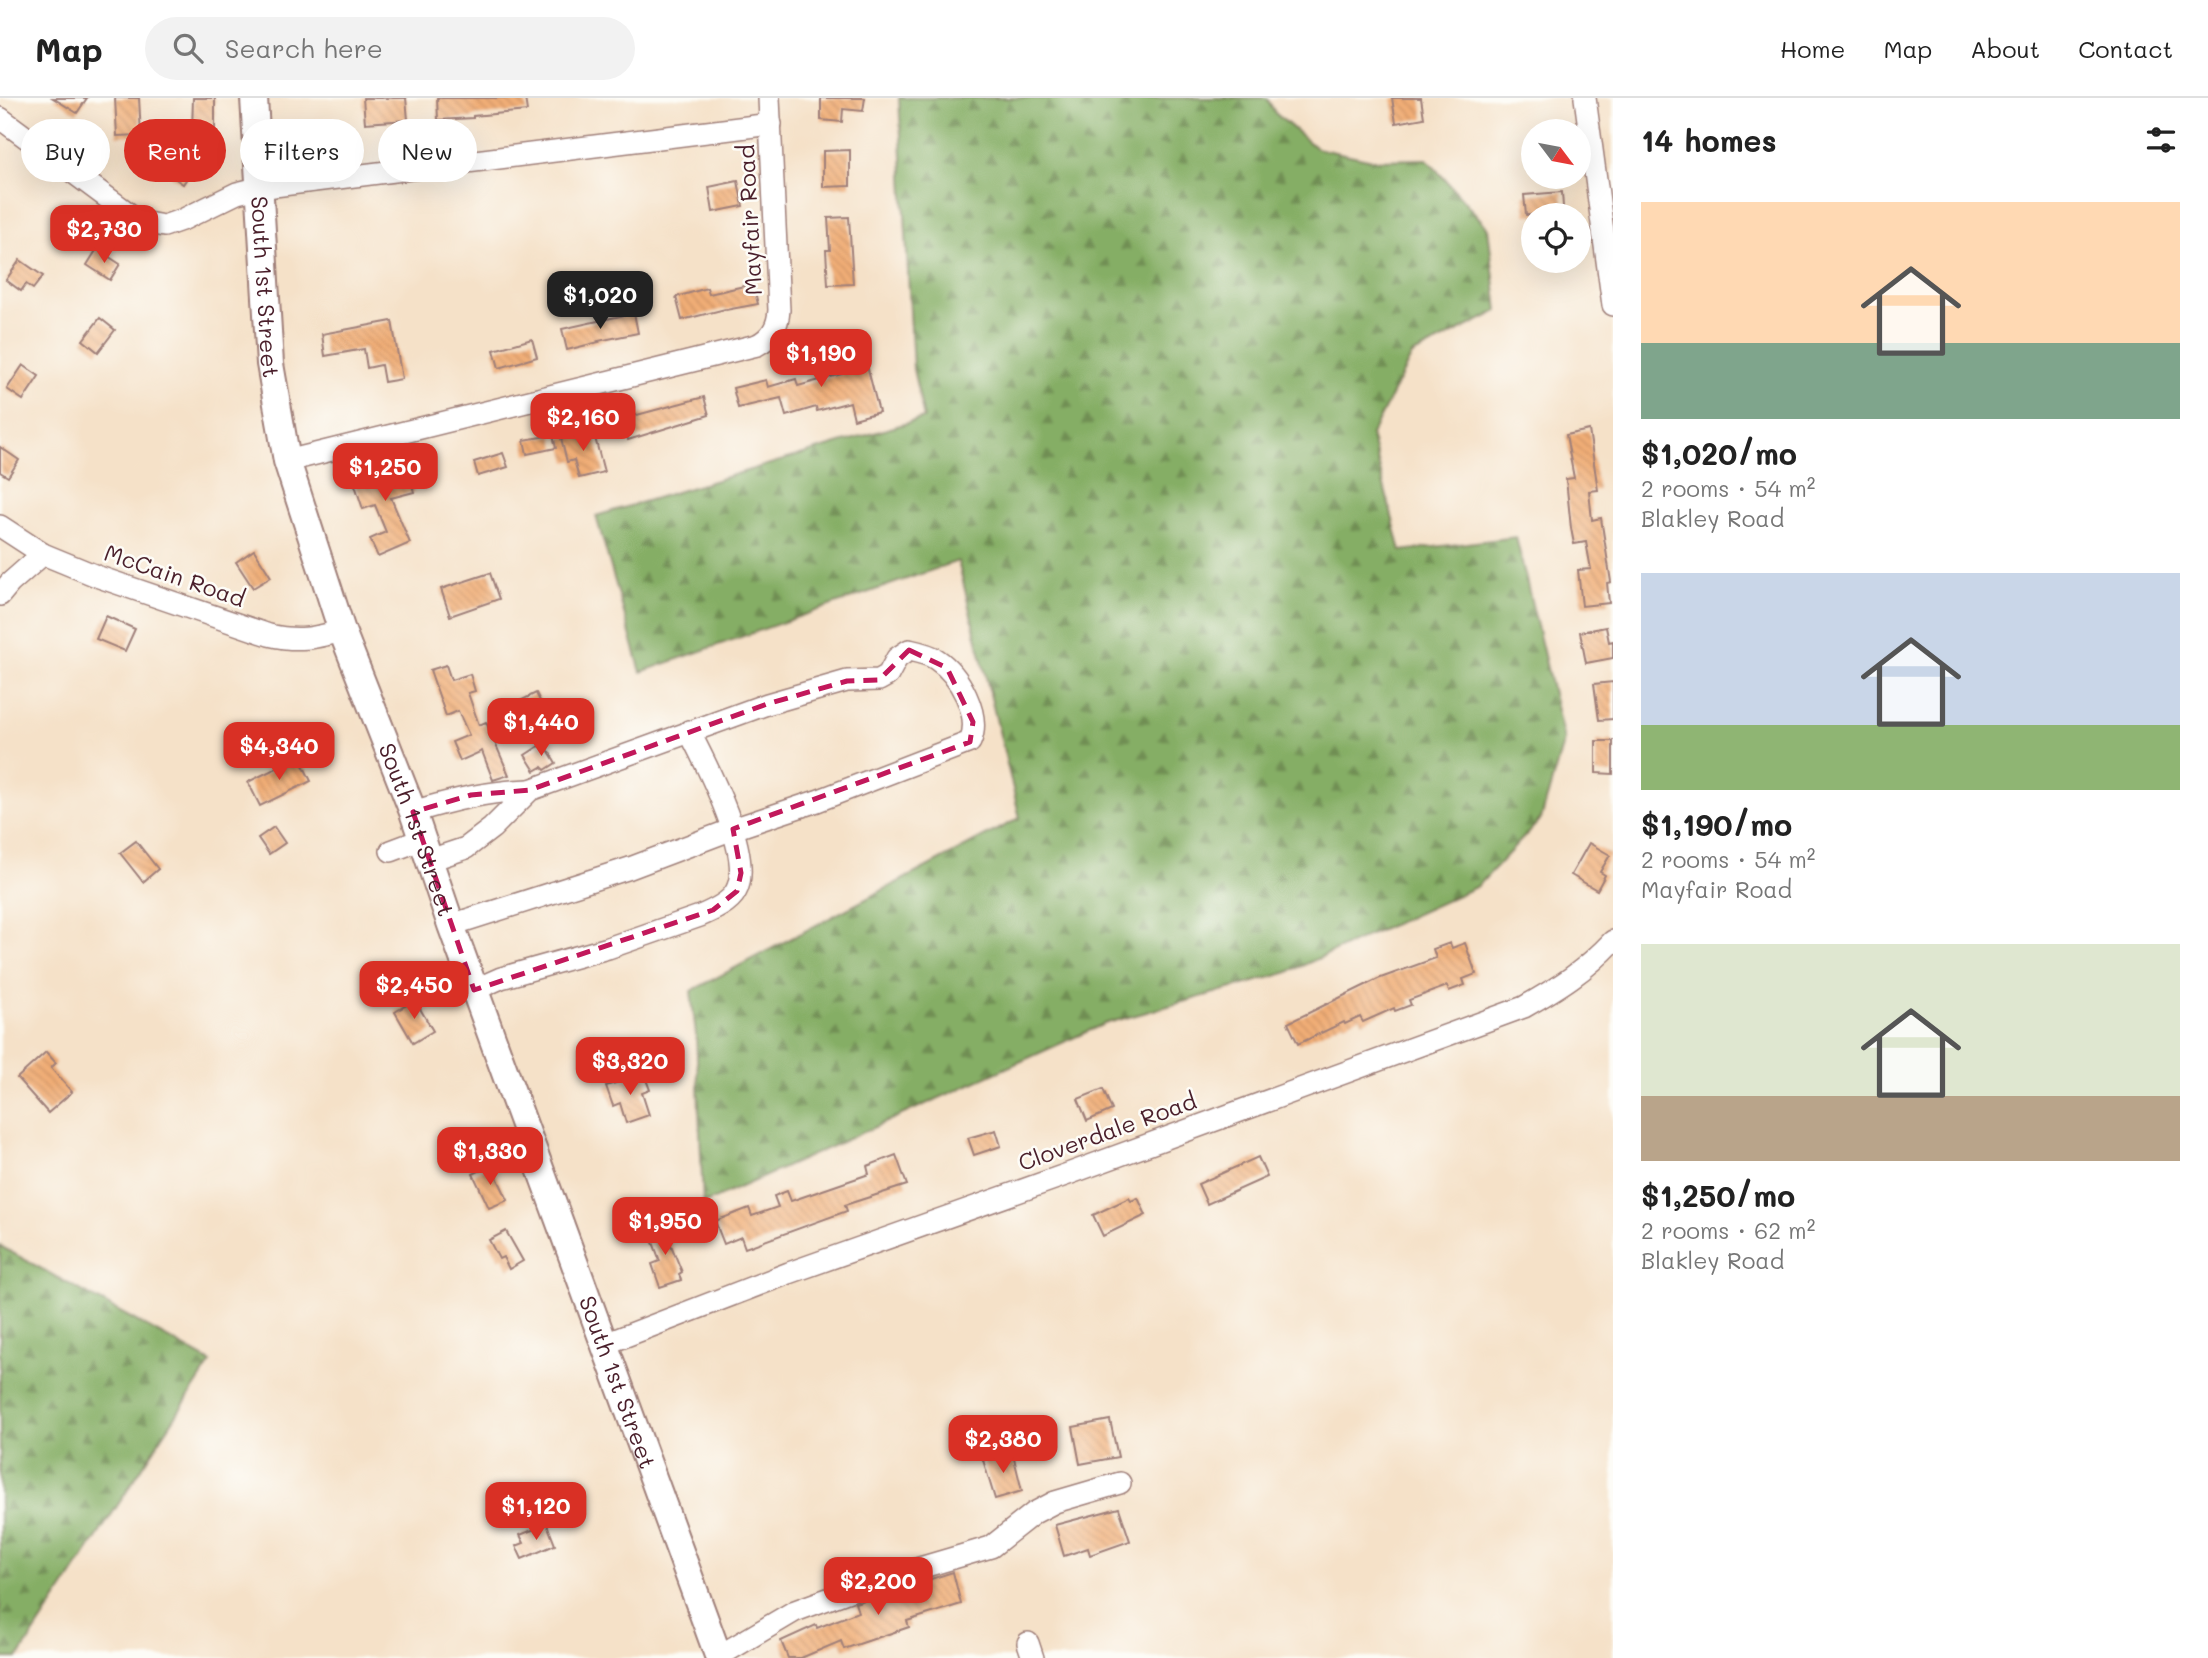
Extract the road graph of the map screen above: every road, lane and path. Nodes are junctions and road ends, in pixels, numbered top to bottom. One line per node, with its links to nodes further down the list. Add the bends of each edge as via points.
1 (254, 98): 6 (main road, South 1st Street)
2 (769, 98): 5 (street, Mayfair Road)
3 (1585, 98): 7 (street)
4 (0, 118): 6 (street, via 147,223 164,226 178,222 237,193)
5 (771, 124): 6 (street); 8 (street, Mayfair Road, via 779,310 769,338 757,345)
6 (258, 188): 8 (main road, South 1st Street, via 270,364)
7 (1613, 305)
8 (287, 461): 12 (main road, South 1st Street)
9 (0, 526): 10 (street, McCain Road)
10 (43, 554): 11 (street); 12 (street, McCain Road, via 269,635 290,640)
11 (0, 595)
12 (342, 631): 15 (main road, South 1st Street)
13 (689, 732): 14 (street); 16 (street); 16 (street, via 820,688 879,680 909,650 947,668 969,704 974,722 970,742)
14 (530, 790): 15 (street, via 471,795); 17 (street, via 466,848)
15 (413, 812): 17 (main road, South 1st Street)
16 (733, 829): 19 (street, via 630,868); 21 (street, via 741,873 737,891 713,910)
17 (427, 849): 18 (street); 19 (main road, South 1st Street)
18 (391, 851)
19 (451, 925): 21 (main road, South 1st Street)
20 (1613, 941): 22 (street, Cloverdale Road, via 1572,979 1524,1007)
21 (474, 990): 22 (main road, South 1st Street)
22 (605, 1344): 24 (main road, South 1st Street)
23 (1120, 1483): 24 (street, via 1055,1502 991,1547 795,1611)
24 (719, 1657)

